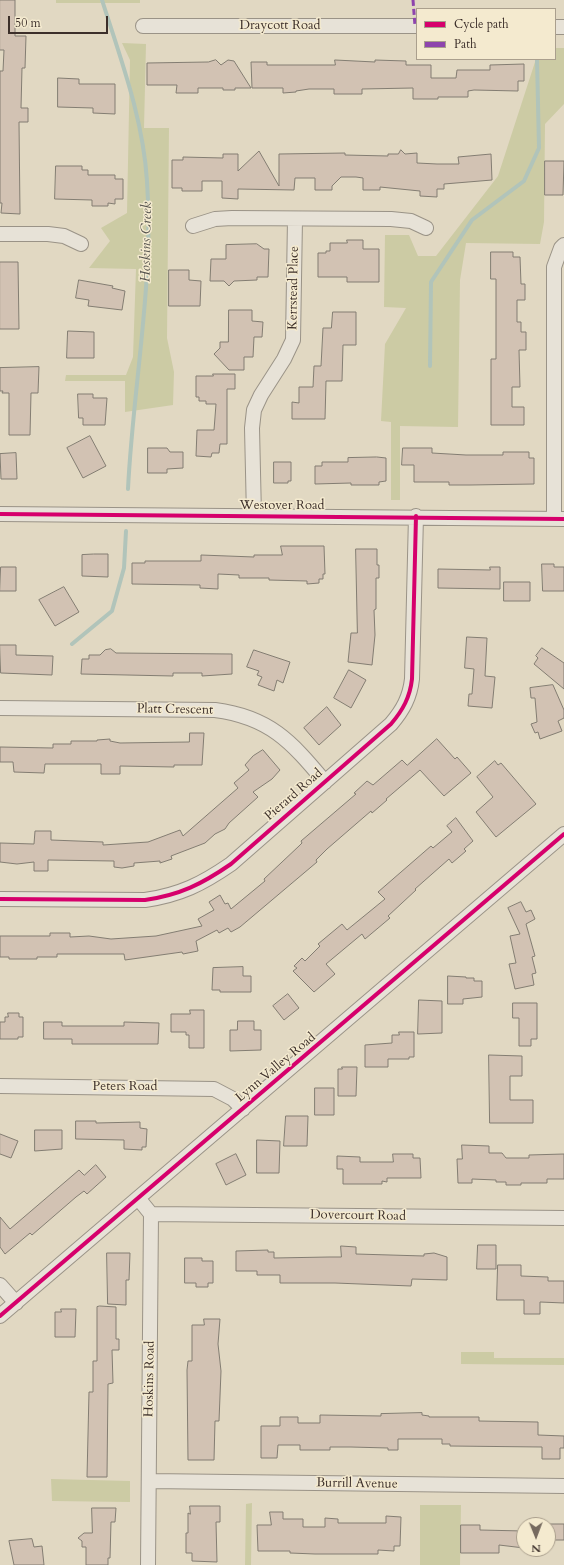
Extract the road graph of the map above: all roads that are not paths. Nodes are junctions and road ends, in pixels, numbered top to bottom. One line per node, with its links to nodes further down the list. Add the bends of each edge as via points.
1 (143, 26): 2 (street, Draycott Road)
2 (416, 26)
3 (295, 218): 4 (street, via 215,219); 5 (street, via 391,219 411,221); 10 (street, Kerrstead Place, via 293,340 254,410)
4 (193, 226)
5 (426, 228)
6 (0, 234): 7 (street, via 48,234 64,236)
7 (81, 244)
8 (564, 245): 12 (street, via 554,267)
9 (0, 514): 10 (street, Westover Road)
10 (254, 516): 11 (street, Westover Road)
11 (416, 516): 12 (street, Westover Road); 14 (street, Pierard Road, via 414,664 410,691 398,716)
12 (559, 519)
13 (0, 708): 14 (street, Platt Crescent, via 234,712 261,722 287,740)
14 (325, 782): 16 (street, Pierard Road, via 231,864 189,890 145,900)
15 (564, 834): 18 (street, Lynn Valley Road)
16 (0, 899)
17 (0, 1086): 18 (street, Peters Road, via 214,1089 233,1099)
18 (242, 1108): 19 (street, Lynn Valley Road)
19 (138, 1198): 20 (street); 23 (street, Lynn Valley Road)
20 (151, 1214): 21 (street, Dovercourt Road); 25 (street, Hoskins Road)
21 (564, 1218)
22 (0, 1285): 23 (street)
23 (16, 1303): 24 (street, Lynn Valley Road)
24 (0, 1316)
25 (149, 1481): 26 (street, Burrill Avenue); 27 (street, Hoskins Road)
26 (564, 1486)
27 (148, 1565)

